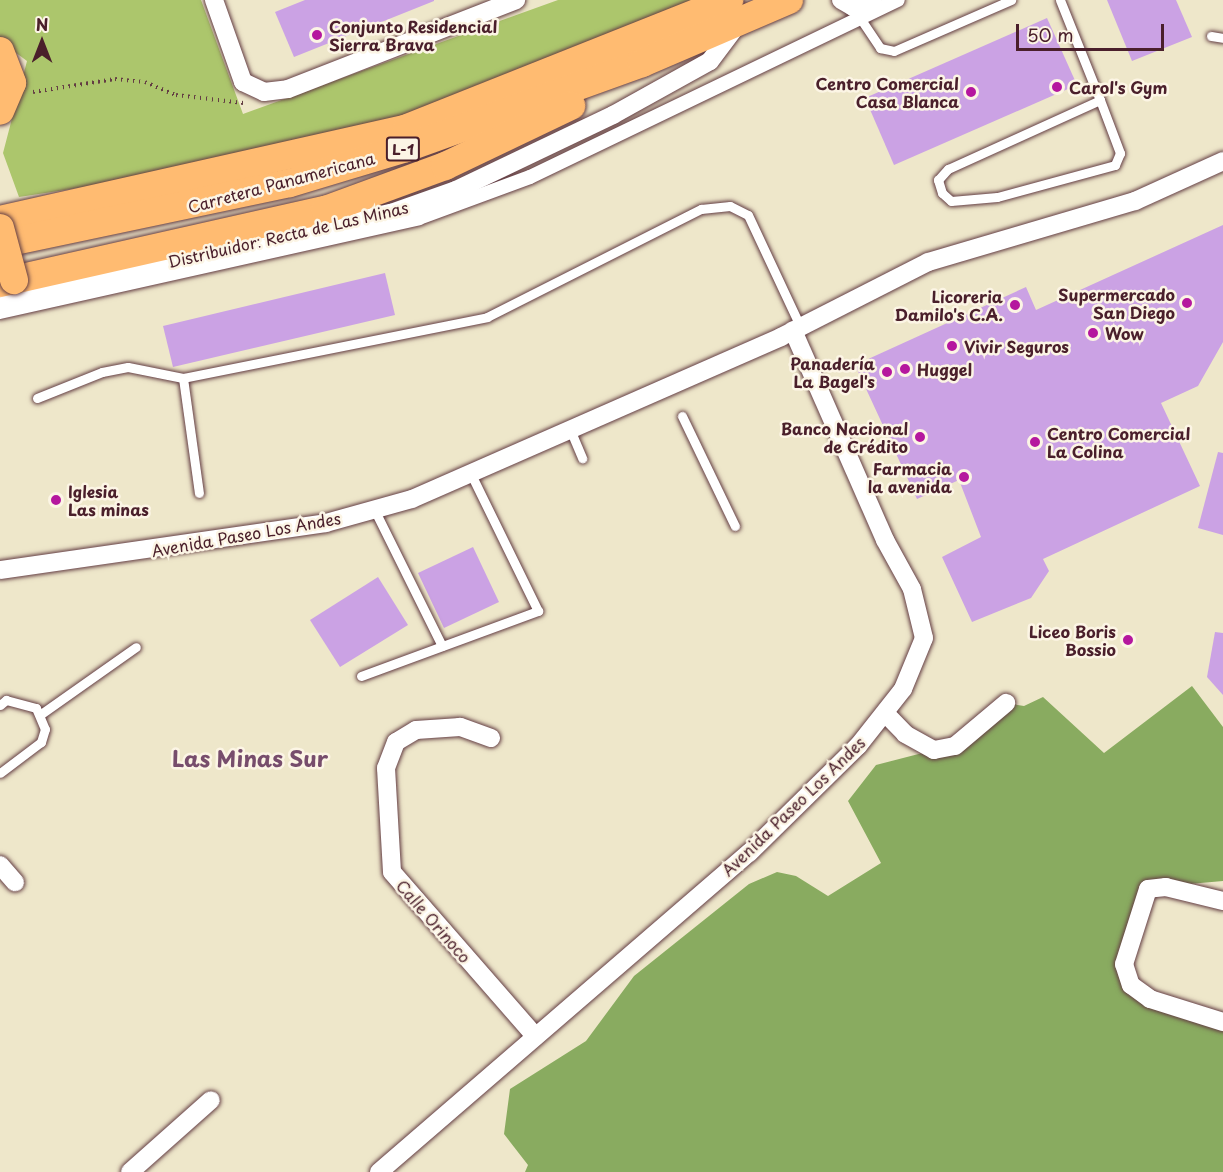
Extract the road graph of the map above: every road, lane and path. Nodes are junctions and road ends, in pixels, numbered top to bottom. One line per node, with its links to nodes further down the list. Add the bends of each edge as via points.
1 (214, 0): 14 (street, via 243,82)
2 (516, 0): 14 (street, via 288,89)
3 (789, 0): 9 (main road, Carretera Panamericana / L-1)
4 (873, 0): 8 (street)
5 (898, 0): 22 (street, via 530,177 419,218)
6 (1011, 0): 8 (lane, via 894,51 880,48)
7 (1060, 0): 15 (lane)
8 (847, 4)
9 (735, 10): 13 (main road, Carretera Panamericana / L-1); 18 (main road, Carretera Panamericana / L-1, via 407,128); 21 (street, Distribuidor: Recta de Las Minas, via 710,61 603,121 456,190 391,213)
10 (1211, 36): 11 (lane)
11 (1223, 38)
12 (0, 51): 16 (main road, via 10,69)
13 (642, 63): 20 (main road, Carretera Panamericana / L-1, via 428,141 290,183); 21 (main road, L-1, via 553,117 445,166 325,210)
14 (264, 92): 16 (path, via 236,106 115,79)
15 (1100, 100): 15 (lane, via 1120,153 1115,165 1054,185 951,201 938,180 948,169)
16 (3, 109)
17 (1223, 161): 23 (street, via 1209,172 1135,201 928,261)
18 (0, 220)
19 (0, 228): 21 (main road, bridge)
20 (0, 244)
21 (5, 287)
22 (0, 312)
23 (791, 331): 24 (lane, via 748,215 730,206 701,209 487,317); 27 (street, Avenida Paseo Los Andes); 39 (street, Avenida Paseo Los Andes, via 917,609 924,638 903,689)
24 (183, 378): 25 (lane, via 128,368); 30 (lane)
25 (37, 398)
26 (682, 416): 32 (lane)
27 (569, 427): 28 (lane); 29 (street, Avenida Paseo Los Andes)
28 (582, 458)
29 (470, 472): 31 (street, Avenida Paseo Los Andes); 34 (lane, via 538,611)
30 (199, 493)
31 (374, 509): 33 (street, Avenida Paseo Los Andes, via 326,523); 34 (lane)
32 (735, 526)
33 (0, 570)
34 (442, 646): 36 (lane)
35 (136, 647): 40 (lane)
36 (361, 676)
37 (1006, 704): 39 (street, via 955,746 933,750 904,734)
38 (0, 705): 40 (lane, via 24,701)
39 (885, 713): 47 (street, Avenida Paseo Los Andes, via 858,746 749,852)
40 (41, 714): 42 (lane, via 41,742)
41 (491, 738): 47 (street, Calle Orinoco, via 460,727 416,730 396,742 386,768 392,872)
42 (0, 773)
43 (0, 865): 44 (street)
44 (15, 882)
45 (1223, 901): 46 (street, via 1166,887 1148,889 1124,964 1131,985 1150,999)
46 (1223, 1022)
47 (535, 1036): 50 (street, Avenida Paseo Los Andes)
48 (211, 1100): 49 (street)
49 (129, 1172)
50 (379, 1172)

